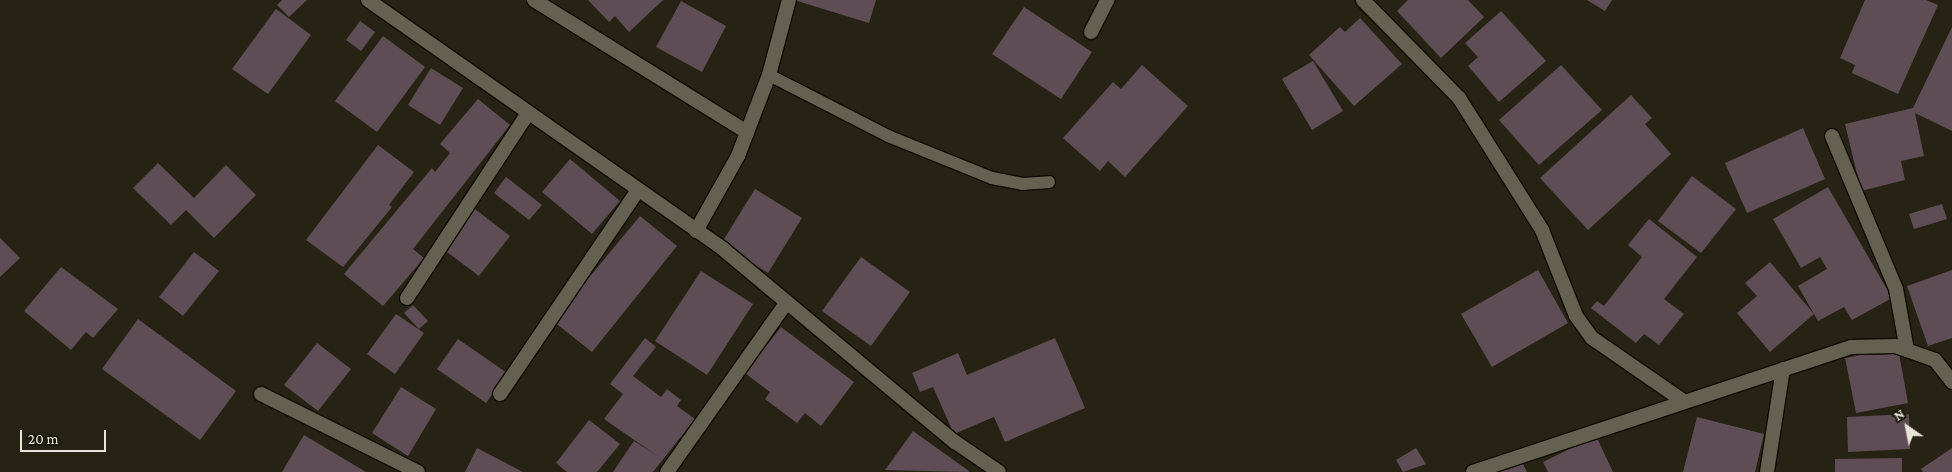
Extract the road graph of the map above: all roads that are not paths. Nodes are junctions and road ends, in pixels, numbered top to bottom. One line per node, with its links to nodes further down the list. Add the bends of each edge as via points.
1 (368, 0): 8 (street)
2 (534, 0): 9 (street)
3 (789, 0): 7 (street)
4 (1107, 0): 6 (street)
5 (1363, 0): 21 (street, via 1459,98 1542,230 1576,316 1592,338)
6 (1091, 32)
7 (768, 74): 9 (street); 11 (lane, via 888,136 992,178 1022,184)
8 (528, 113): 12 (street); 14 (street)
9 (747, 132): 13 (street)
10 (1832, 136): 16 (street, via 1896,288)
11 (1049, 182)
12 (638, 190): 13 (street); 20 (street)
13 (696, 231): 15 (street)
14 (407, 298)
15 (787, 302): 23 (street); 24 (street, via 955,442)
16 (1907, 350): 17 (street, via 1851,348); 18 (street, via 1935,360)
17 (1783, 369): 21 (street); 26 (street)
18 (1952, 382)
19 (261, 394): 22 (street)
20 (500, 394)
21 (1682, 400): 25 (street)
22 (418, 472)
23 (667, 472)
24 (999, 472)
25 (1473, 472)
26 (1767, 472)

